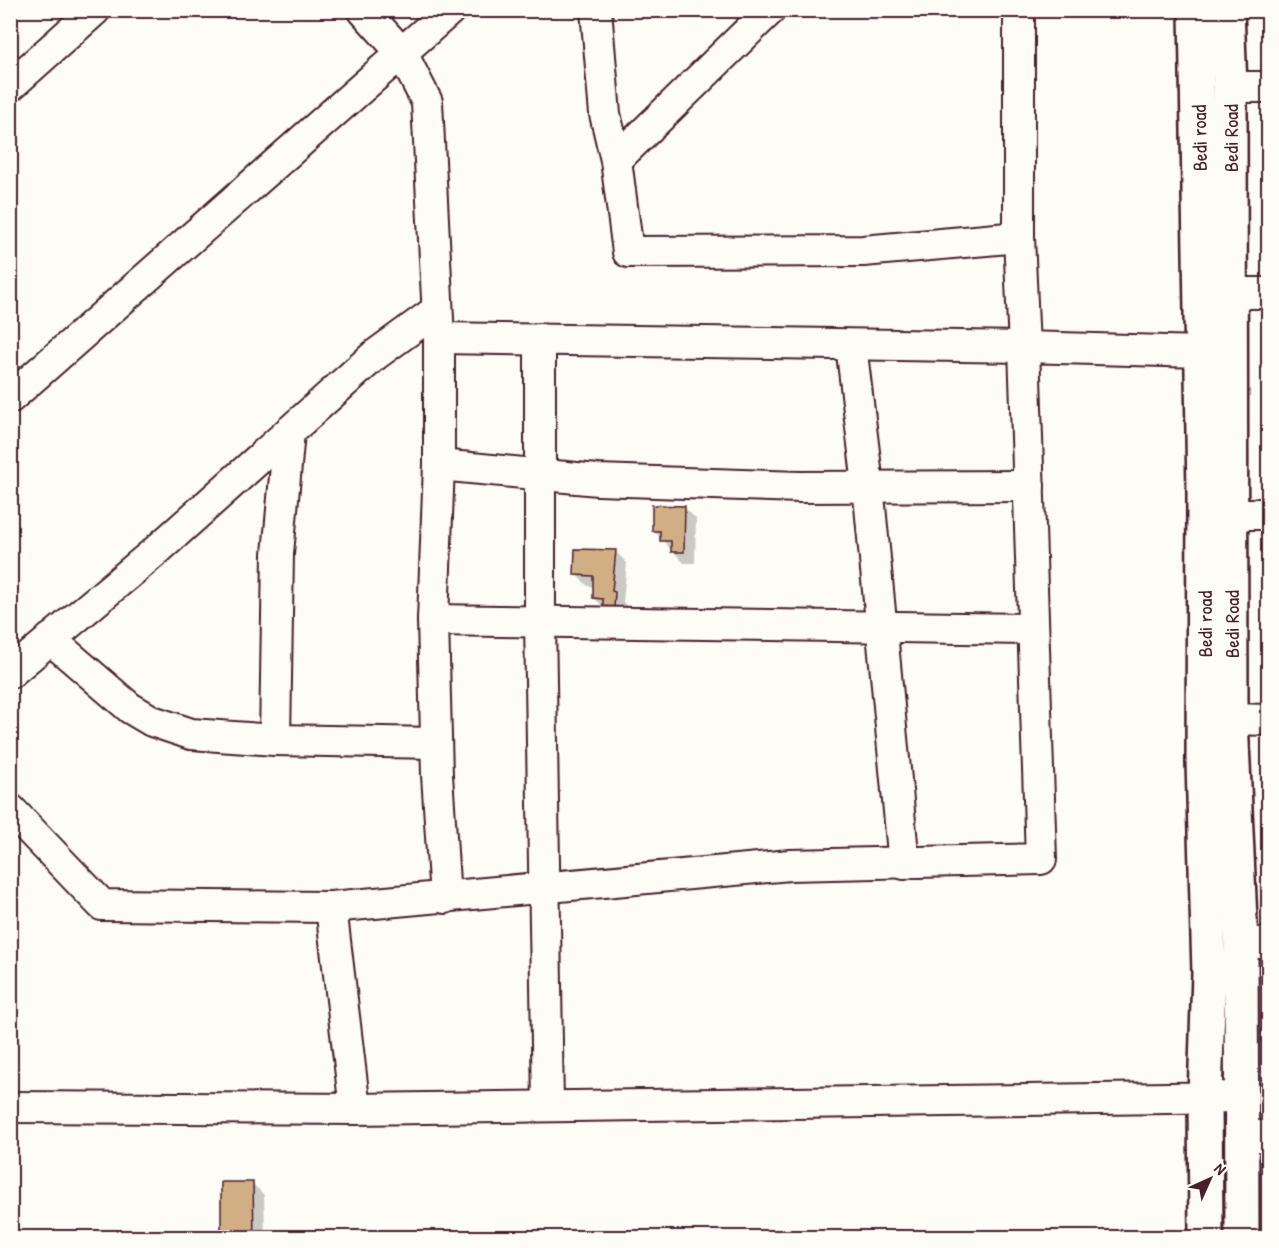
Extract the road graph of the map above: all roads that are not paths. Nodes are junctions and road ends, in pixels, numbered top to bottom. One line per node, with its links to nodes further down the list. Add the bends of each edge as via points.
1 (95, 10): 10 (street)
2 (363, 10): 9 (street)
3 (450, 10): 9 (street)
4 (596, 10): 13 (street, via 605,114)
5 (770, 10): 13 (street)
6 (1019, 10): 14 (street)
7 (1196, 10): 21 (main road, Bedi road)
8 (1227, 10): 11 (main road, Bedi Road)
9 (402, 53): 17 (street, via 427,102); 22 (street)
10 (10, 86)
11 (1230, 87): 12 (street); 15 (main road, Bedi Road)
12 (1269, 87)
13 (616, 160): 14 (street, via 628,252 863,251)
14 (1019, 237): 20 (street)
15 (1231, 293): 16 (street); 28 (main road, Bedi Road)
16 (1269, 293)
17 (438, 324): 18 (street); 23 (street, via 375,355); 24 (street)
18 (540, 339): 19 (street); 25 (street)
19 (851, 345): 20 (street); 26 (street)
20 (1024, 347): 21 (street); 27 (street)
21 (1201, 352): 47 (main road, Bedi road, via 1203,762 1209,973)
22 (10, 398)
23 (289, 432): 34 (street); 38 (street, via 278,554)
24 (439, 465): 25 (street); 30 (street)
25 (540, 476): 26 (street, via 788,486); 31 (street)
26 (868, 485): 27 (street); 32 (street)
27 (1029, 486): 33 (street)
28 (1231, 514): 29 (street); 36 (main road, Bedi Road)
29 (1269, 514)
30 (433, 620): 31 (street); 39 (street)
31 (540, 621): 32 (street); 42 (street)
32 (882, 627): 33 (street); 41 (street)
33 (1033, 629): 41 (street, via 1041,859)
34 (50, 639): 35 (street); 38 (street, via 130,708 152,721 192,734)
35 (10, 673)
36 (1231, 719): 37 (street); 45 (main road, Bedi Road)
37 (1269, 720)
38 (275, 740): 39 (street)
39 (436, 743): 43 (street)
40 (10, 809): 44 (street, via 102,905)
41 (904, 864): 42 (street, via 790,865)
42 (544, 890): 43 (street); 48 (street)
43 (445, 898): 44 (street)
44 (331, 907): 50 (street)
45 (1255, 943): 46 (main road, Bedi Road)
46 (1240, 1097): 47 (street); 51 (main road, Bedi Road)
47 (1205, 1098): 48 (street); 52 (main road, Bedi road)
48 (548, 1105): 50 (street)
49 (10, 1107): 50 (street)
50 (356, 1109)
51 (1255, 1136): 53 (main road, Bedi Road)
52 (1206, 1238)
53 (1242, 1238)

